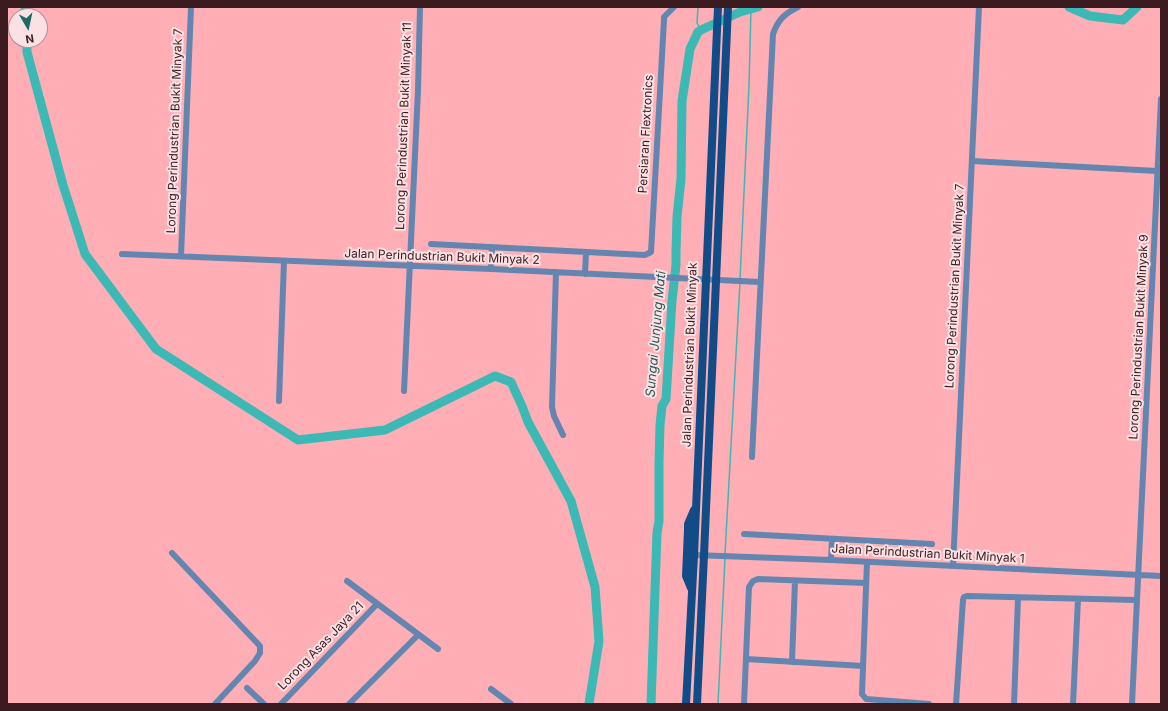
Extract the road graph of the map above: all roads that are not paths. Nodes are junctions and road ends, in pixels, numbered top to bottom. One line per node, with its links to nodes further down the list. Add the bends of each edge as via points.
1 (192, 7): 15 (street, Lorong Perindustrian Bukit Minyak 7)
2 (420, 7): 17 (street, Lorong Perindustrian Bukit Minyak 11)
3 (674, 7): 13 (street, Persiaran Flextronics, via 664,17 648,254)
4 (718, 7): 21 (main road, Jalan Perindustrian Bukit Minyak)
5 (728, 7): 22 (main road, Jalan Perindustrian Bukit Minyak)
6 (798, 7): 23 (street, via 781,18 773,34)
7 (979, 7): 9 (street, Lorong Perindustrian Bukit Minyak 7)
8 (1161, 99): 10 (street, Lorong Perindustrian Bukit Minyak 9)
9 (972, 161): 10 (street); 37 (street, Lorong Perindustrian Bukit Minyak 7)
10 (1158, 171): 38 (street, Lorong Perindustrian Bukit Minyak 9)
11 (431, 244): 12 (street, Persiaran Flextronics)
12 (492, 248): 13 (street, Persiaran Flextronics); 18 (street)
13 (586, 252): 20 (street)
14 (122, 254): 15 (street, Jalan Perindustrian Bukit Minyak 2)
15 (181, 256): 16 (street, Jalan Perindustrian Bukit Minyak 2)
16 (284, 261): 17 (street, Jalan Perindustrian Bukit Minyak 2); 25 (street)
17 (409, 266): 18 (street, Jalan Perindustrian Bukit Minyak 2); 24 (street, Lorong Perindustrian Bukit Minyak 11)
18 (491, 269): 19 (street, Jalan Perindustrian Bukit Minyak 2)
19 (556, 272): 20 (street, Jalan Perindustrian Bukit Minyak 2); 26 (street, via 552,407)
20 (585, 274): 21 (street, Jalan Perindustrian Bukit Minyak 2)
21 (706, 279): 22 (street, Jalan Perindustrian Bukit Minyak 2); 28 (main road, Jalan Perindustrian Bukit Minyak)
22 (717, 280): 23 (street, Jalan Perindustrian Bukit Minyak 2); 34 (main road, Jalan Perindustrian Bukit Minyak)
23 (760, 282): 27 (street)
24 (404, 391)
25 (279, 401)
26 (563, 435)
27 (752, 457)
28 (696, 505): 33 (main road, Jalan Perindustrian Bukit Minyak); 43 (main road, via 688,524 686,576)
29 (744, 534): 30 (street, Jalan Perindustrian Bukit Minyak 1)
30 (832, 539): 31 (street, Jalan Perindustrian Bukit Minyak 1); 35 (street)
31 (932, 544)
32 (172, 553): 55 (street, via 260,646 260,653 255,661)
33 (694, 555): 34 (street, Jalan Perindustrian Bukit Minyak 1); 43 (main road, Jalan Perindustrian Bukit Minyak)
34 (704, 555): 35 (street, Jalan Perindustrian Bukit Minyak 1); 61 (main road, Jalan Perindustrian Bukit Minyak)
35 (831, 560): 36 (street, Jalan Perindustrian Bukit Minyak 1)
36 (867, 562): 37 (street, Jalan Perindustrian Bukit Minyak 1); 42 (street)
37 (953, 566): 38 (street, Jalan Perindustrian Bukit Minyak 1)
38 (1138, 575): 39 (street, Jalan Perindustrian Bukit Minyak 1); 46 (street, Lorong Perindustrian Bukit Minyak 9)
39 (1161, 576)
40 (347, 581): 47 (street)
41 (795, 581): 42 (street); 50 (street, via 758,579 749,587); 51 (street)
42 (866, 583): 52 (street)
43 (692, 590): 60 (main road, Jalan Perindustrian Bukit Minyak)
44 (1018, 598): 45 (street); 64 (street, via 964,597); 65 (street)
45 (1078, 599): 46 (street); 66 (street)
46 (1136, 600): 67 (street, Lorong Perindustrian Bukit Minyak 9)
47 (378, 604): 48 (street); 57 (street, Lorong Asas Jaya 21)
48 (418, 635): 49 (street); 58 (street)
49 (438, 649)
50 (746, 659): 51 (street); 62 (street)
51 (792, 662): 52 (street)
52 (863, 666): 63 (street, via 862,694 866,699)
53 (248, 688): 56 (street)
54 (491, 689): 59 (street)
55 (214, 704)
56 (264, 704)
57 (281, 704)
58 (349, 704)
59 (511, 704)
60 (686, 704)
61 (696, 704)
62 (744, 704)
63 (929, 704)
64 (956, 704)
65 (1014, 704)
66 (1073, 704)
67 (1132, 704)

